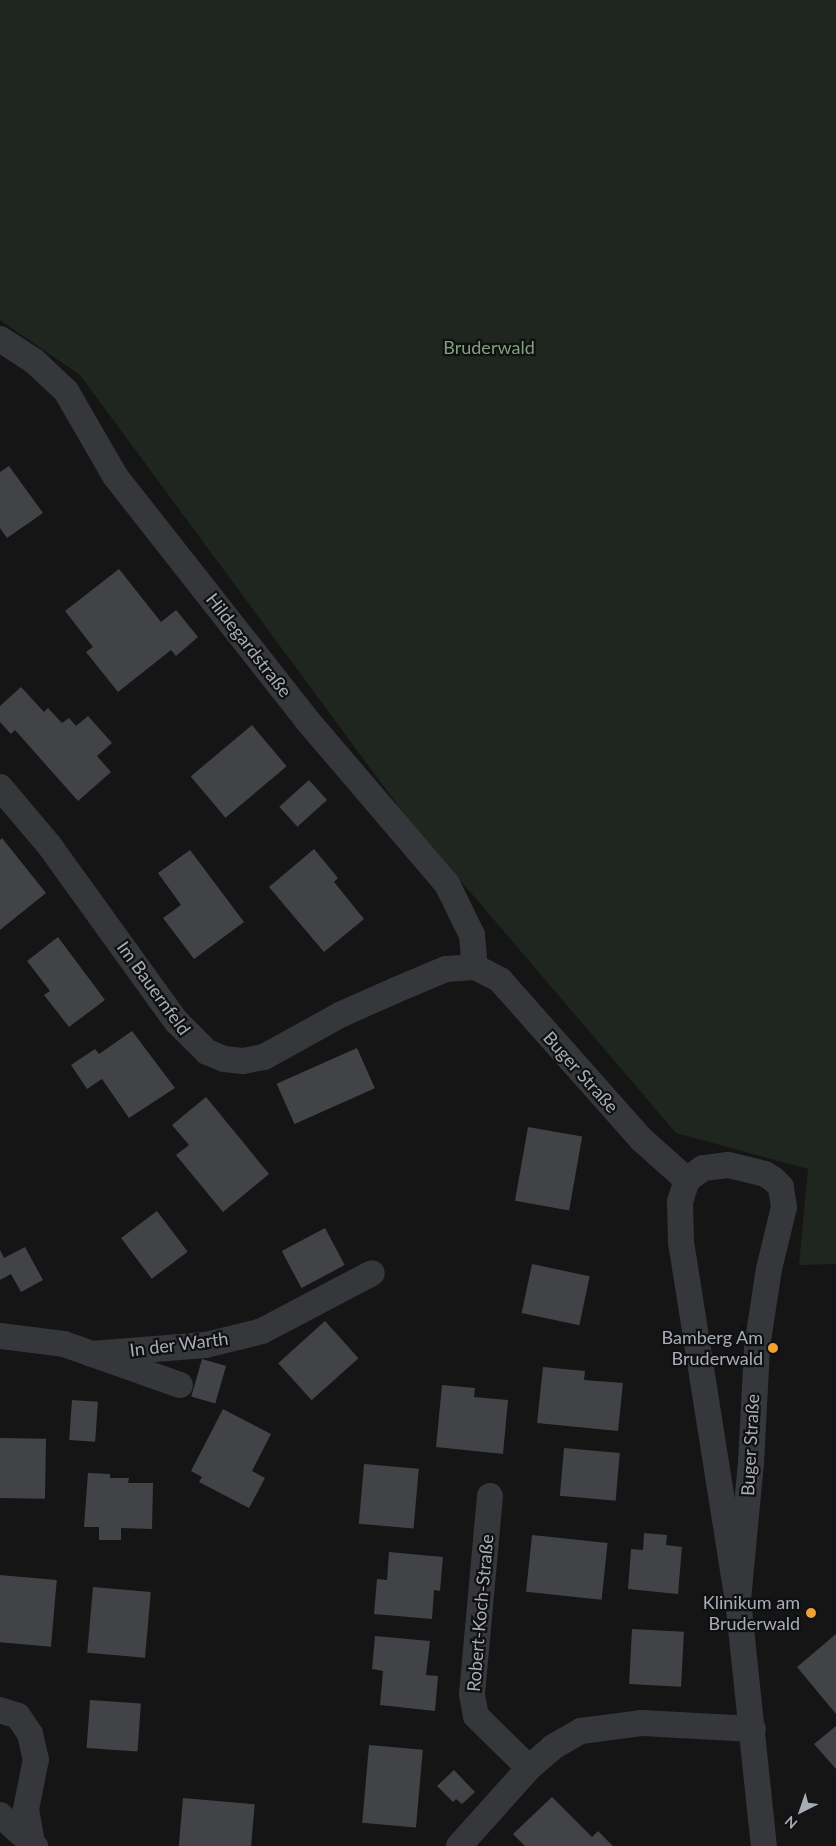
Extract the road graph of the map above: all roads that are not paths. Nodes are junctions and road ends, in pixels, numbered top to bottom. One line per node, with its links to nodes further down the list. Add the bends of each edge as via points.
1 (0, 339): 3 (street, Hildegardstraße, via 34,361 66,391 115,476 306,719 446,884 472,935)
2 (0, 787): 3 (street, Im Bauernfeld, via 50,845 190,1038 207,1052 224,1059 243,1061 264,1057 342,1014 396,990 446,969)
3 (475, 967): 4 (street, Buger Straße, via 500,980 641,1139)
4 (687, 1180): 10 (street, Buger Straße, via 680,1202 681,1242); 10 (street, Buger Straße, via 703,1168 728,1165 765,1174 781,1187 784,1196 756,1347 751,1463)
5 (372, 1273): 7 (street, In der Warth, via 262,1331 206,1345)
6 (0, 1336): 7 (street, In der Warth, via 64,1344)
7 (91, 1354): 8 (street, In der Warth)
8 (180, 1385)
9 (490, 1496): 13 (street, Robert-Koch-Straße, via 472,1694 476,1716)
10 (738, 1600): 12 (street, Buger Straße)
11 (0, 1710): 15 (street, via 18,1716 30,1734 36,1760 26,1809)
12 (753, 1729): 13 (street, via 642,1723 581,1730 553,1747); 17 (street, Buger Straße)
13 (529, 1768): 16 (street)
14 (0, 1815): 15 (street)
15 (33, 1844)
16 (459, 1846)
17 (764, 1846)

